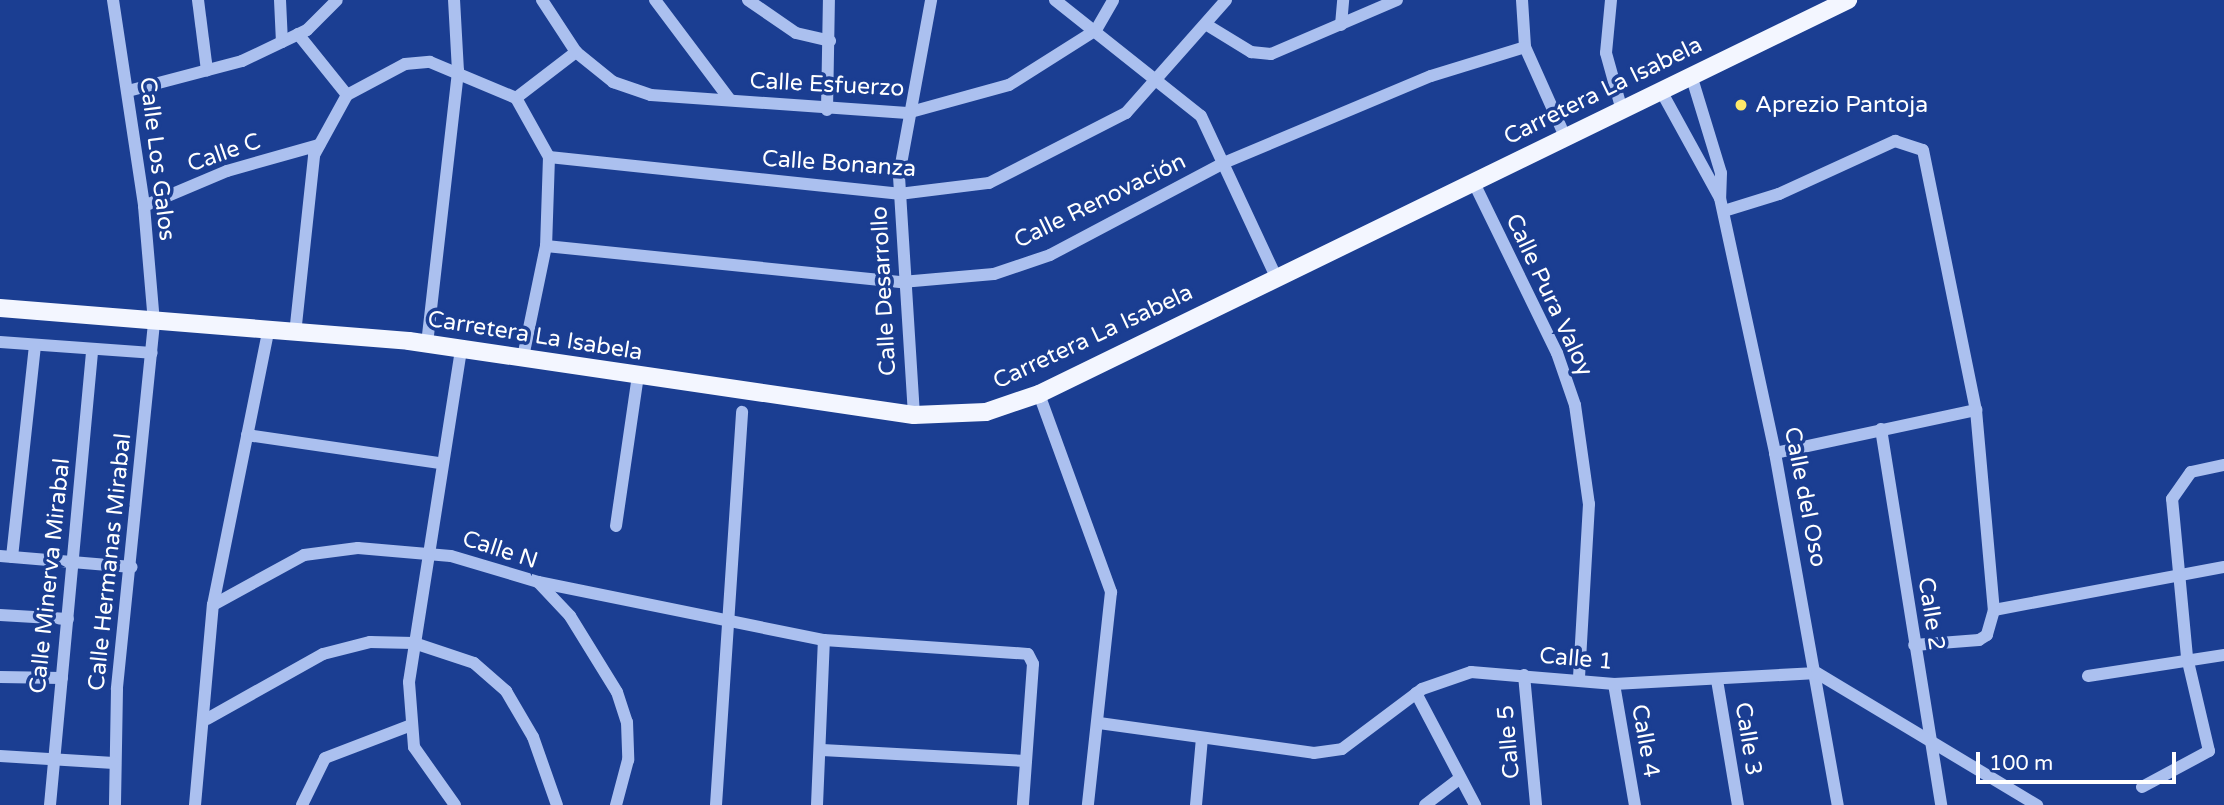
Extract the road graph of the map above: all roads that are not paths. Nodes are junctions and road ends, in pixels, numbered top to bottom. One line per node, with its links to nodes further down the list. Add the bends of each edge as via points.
1 (113, 0): 32 (street, Calle Los Galos)
2 (198, 0): 27 (street)
3 (279, 0): 24 (street)
4 (337, 0): 22 (street)
5 (454, 0): 28 (street)
6 (542, 0): 26 (street, Calle Esfuerzo)
7 (655, 0): 35 (street)
8 (748, 0): 23 (street, via 796,33)
9 (829, 0): 23 (street)
10 (932, 0): 38 (street, Calle Desarrollo)
11 (1055, 0): 21 (street)
12 (1113, 0): 21 (street, Calle Esfuerzo)
13 (1226, 0): 19 (street, Calle Bonanza)
14 (1343, 0): 20 (street)
15 (1397, 0): 20 (street)
16 (1522, 0): 25 (street)
17 (1611, 0): 36 (street, via 1606,53)
18 (1849, 0): 29 (main road, Carretera La Isabela)
19 (1207, 24): 20 (street, via 1251,52 1271,54); 30 (street, Calle Bonanza)
20 (1341, 25)
21 (1096, 30): 30 (street); 38 (street, Calle Esfuerzo, via 1009,85)
22 (298, 34): 24 (street); 33 (street)
23 (830, 41): 37 (street)
24 (282, 42): 27 (street)
25 (1525, 47): 39 (street); 42 (street, Calle Renovación, via 1431,76)
26 (576, 52): 34 (street); 35 (street, Calle Esfuerzo, via 613,82 651,95)
27 (207, 70): 32 (street)
28 (458, 71): 33 (street, via 430,62 405,64); 34 (street); 55 (street)
29 (1691, 75): 31 (main road, Carretera La Isabela); 45 (street, Calle del Oso, via 1721,173)
30 (1162, 79): 42 (street, via 1201,116); 44 (street, Calle Bonanza, via 1126,113 989,183)
31 (1660, 89): 36 (main road, Carretera La Isabela); 45 (street, Calle del Oso)
32 (128, 91): 46 (street, Calle Los Galos)
33 (347, 95): 40 (street)
34 (516, 98): 41 (street)
35 (730, 100): 37 (street, Calle Esfuerzo)
36 (1621, 107): 39 (main road, Carretera La Isabela)
37 (827, 110): 38 (street, Calle Esfuerzo)
38 (907, 113): 44 (street, Calle Desarrollo)
39 (1564, 134): 43 (main road, Carretera La Isabela)
40 (319, 145): 46 (street, Calle C, via 227,171); 53 (street, via 306,209)
41 (549, 157): 44 (street, Calle Bonanza); 47 (street)
42 (1226, 162): 48 (street); 49 (street, Calle Renovación, via 1049,255 994,274)
43 (1473, 181): 48 (main road, Carretera La Isabela); 94 (street, Calle Pura Valoy, via 1558,353 1575,405 1589,504)
44 (900, 194): 49 (street, Calle Desarrollo)
45 (1722, 205): 63 (street, via 1779,194 1888,143 1916,144 1927,159); 68 (street, Calle del Oso)
46 (144, 206): 51 (street, Calle Los Galos)
47 (546, 247): 49 (street, Calle Renovación); 60 (street)
48 (1277, 279): 62 (main road, Carretera La Isabela)
49 (902, 282): 65 (street, Calle Desarrollo)
50 (0, 308): 51 (main road, Carretera La Isabela)
51 (154, 323): 52 (main road, Carretera La Isabela); 59 (street, Calle Hermanas Mirabal)
52 (268, 333): 53 (main road, Carretera La Isabela); 67 (street)
53 (295, 334): 55 (main road, Carretera La Isabela)
54 (0, 342): 56 (street)
55 (427, 344): 57 (main road, Carretera La Isabela)
56 (35, 346): 58 (street); 73 (street)
57 (461, 350): 60 (main road, Carretera La Isabela); 69 (street)
58 (92, 352): 59 (street); 74 (street, Calle Minerva Mirabal)
59 (152, 353): 76 (street, Calle Hermanas Mirabal)
60 (523, 358): 61 (main road, Carretera La Isabela)
61 (638, 376): 65 (main road, Carretera La Isabela); 71 (street)
62 (1039, 394): 65 (main road, Carretera La Isabela, via 986,412); 99 (street, via 1111,592)
63 (1976, 410): 66 (street); 80 (street)
64 (741, 412): 83 (street, via 731,501)
65 (914, 415)
66 (1881, 429): 68 (street); 86 (street, Calle 2)
67 (247, 435): 69 (street); 79 (street)
68 (1775, 453): 89 (street, Calle del Oso)
69 (440, 463): 72 (street)
70 (2224, 465): 77 (street, via 2191,472 2174,494)
71 (616, 526)
72 (429, 553): 78 (street, Calle N); 79 (street, Calle N, via 358,548 304,555); 85 (street)
73 (6, 556): 74 (street)
74 (74, 563): 76 (street); 82 (street, Calle Minerva Mirabal)
75 (2224, 567): 77 (street)
76 (132, 568): 107 (street, Calle Hermanas Mirabal)
77 (2179, 576): 80 (street); 88 (street)
78 (538, 582): 83 (street); 116 (street, Calle N, via 570,616 617,692 627,722 628,760)
79 (213, 605): 98 (street)
80 (1994, 610): 86 (street, via 1987,635 1979,640)
81 (0, 615): 82 (street)
82 (68, 619): 93 (street, Calle Minerva Mirabal)
83 (729, 623): 84 (street); 117 (street)
84 (824, 640): 103 (street); 106 (street, via 1028,654 1033,664)
85 (414, 643): 98 (street, via 370,642 323,654); 100 (street); 115 (street, via 474,663 506,691 533,737)
86 (1914, 645): 102 (street, Calle 2)
87 (2224, 655): 88 (street)
88 (2187, 657): 91 (street); 109 (street, via 2209,751)
89 (1817, 673): 95 (street, Calle 1); 102 (street); 127 (street, Calle del Oso)
90 (1524, 675): 94 (street, Calle 1); 97 (street, Calle 1, via 1471,672); 124 (street, Calle 5)
91 (2088, 676)
92 (0, 677): 93 (street)
93 (62, 678): 105 (street, Calle Minerva Mirabal)
94 (1579, 680): 96 (street, Calle 1)
95 (1717, 680): 96 (street, Calle 1); 126 (street, Calle 3)
96 (1614, 684): 125 (street, Calle 4)
97 (1416, 693): 101 (street, Calle 1, via 1342,749 1314,753); 108 (street)
98 (208, 719): 112 (street)
99 (1099, 723): 101 (street, Calle 1); 120 (street)
100 (409, 726): 113 (street, via 325,758); 114 (street, via 414,747)
101 (1202, 738): 121 (street)
102 (1934, 746): 128 (street, Calle 2); 129 (street)
103 (822, 750): 106 (street); 118 (street)
104 (0, 756): 105 (street)
105 (53, 756): 107 (street); 110 (street, Calle Minerva Mirabal)
106 (1026, 761): 119 (street)
107 (114, 763): 111 (street, Calle Hermanas Mirabal)
108 (1459, 779): 122 (street); 123 (street)
109 (2142, 788)
110 (50, 805)
111 (115, 805)
112 (195, 805)
113 (302, 805)
114 (454, 805)
115 (557, 805)
116 (616, 805)
117 (716, 805)
118 (817, 805)
119 (1023, 805)
120 (1088, 805)
121 (1196, 805)
122 (1424, 805)
123 (1475, 805)
124 (1536, 805)
125 (1635, 805)
126 (1738, 805)
127 (1838, 805)
128 (1941, 805)
129 (2037, 805)

